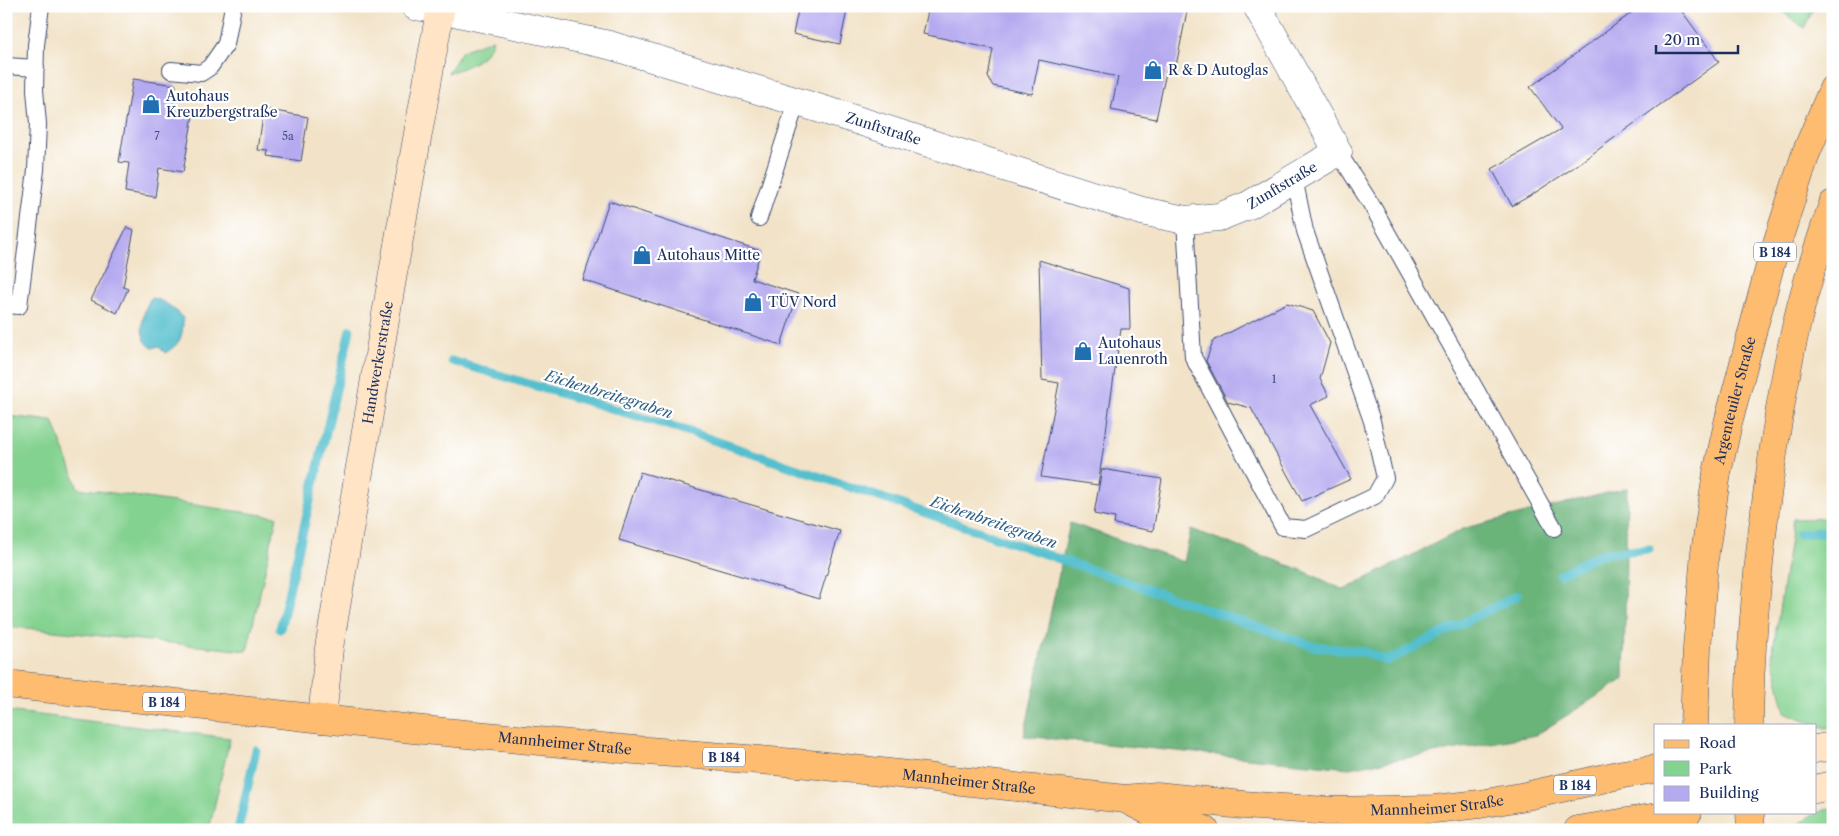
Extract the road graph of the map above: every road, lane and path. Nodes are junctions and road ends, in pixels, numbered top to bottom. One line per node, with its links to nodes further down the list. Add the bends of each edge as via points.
1 (41, 6): 6 (lane)
2 (233, 6): 7 (lane, via 226,44 210,68 201,73)
3 (1256, 6): 10 (street)
4 (432, 7): 9 (street, Zunftstraße, via 609,45); 18 (street, Handwerkerstraße, via 397,250 329,648)
5 (6, 66): 6 (lane)
6 (36, 68): 15 (lane, via 38,124 34,190 19,306)
7 (171, 70)
8 (1833, 89): 19 (main road, Argenteuiler Straße / B 184, via 1806,153 1771,262 1717,472 1705,552)
9 (797, 101): 13 (lane); 14 (street, Zunftstraße, via 1142,211)
10 (1338, 152): 11 (street, Zunftstraße); 16 (lane, via 1371,204)
11 (1294, 178): 14 (street, Zunftstraße, via 1249,205 1219,217); 14 (lane, via 1305,231 1372,421 1385,478 1375,496 1306,529 1283,527 1193,357)
12 (1833, 204): 20 (main road, B 184, via 1796,326 1774,442 1760,550 1749,682)
13 (759, 218)
14 (1185, 220)
15 (6, 305)
16 (1554, 528)
17 (6, 684): 18 (main road, Mannheimer Straße / B 184)
18 (322, 719): 26 (main road, Mannheimer Straße / B 184, via 808,764)
19 (1694, 724)
20 (1749, 724)
21 (1833, 746): 22 (street)
22 (1816, 749)
23 (1654, 769): 26 (main road, Mannheimer Straße / B 184, via 1526,796 1434,810 1327,812 1157,796)
24 (1833, 785): 25 (street)
25 (1816, 789)
26 (1125, 799): 30 (main road, Mannheimer Straße / B 184, via 1151,812)
27 (1676, 814): 31 (main road)
28 (1695, 814): 32 (main road)
29 (1750, 814): 33 (main road)
30 (1205, 830)
31 (1578, 830)
32 (1695, 830)
33 (1751, 830)

